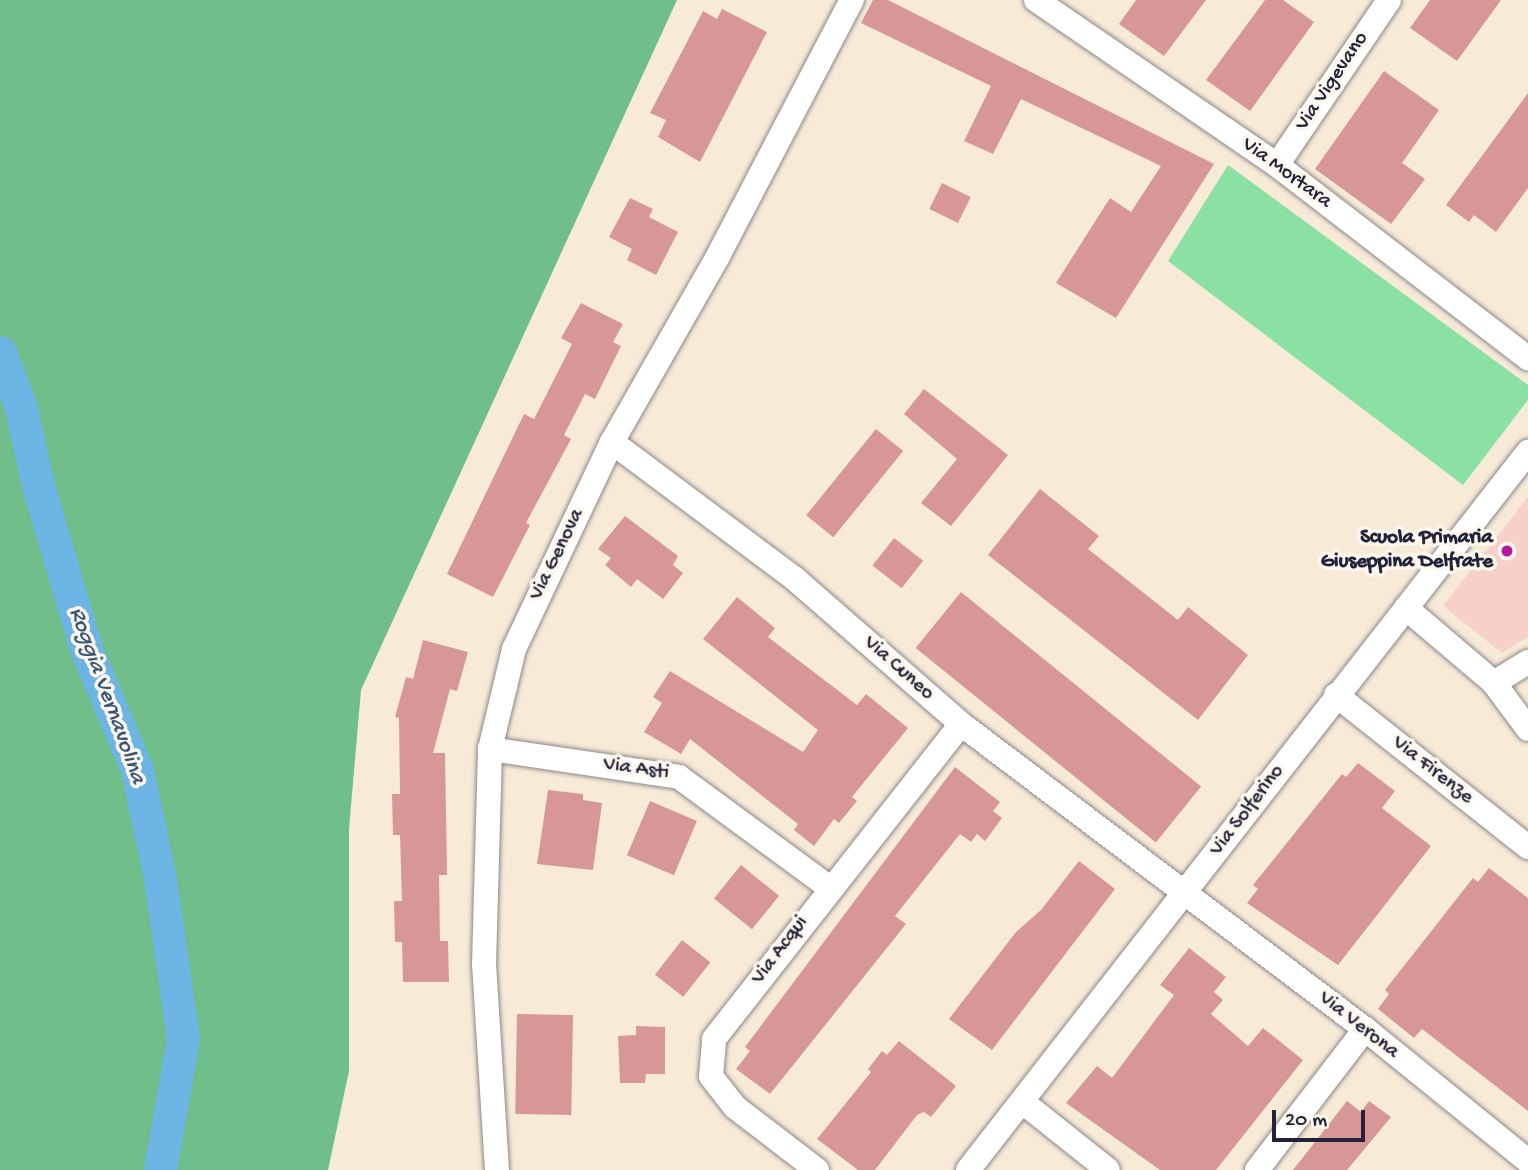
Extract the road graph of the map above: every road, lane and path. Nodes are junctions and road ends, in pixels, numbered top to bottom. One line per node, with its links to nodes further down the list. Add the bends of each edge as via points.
1 (852, 0): 6 (street, Via Genova, via 719,256)
2 (1037, 0): 4 (street, Via Mortara)
3 (1388, 0): 4 (street, Via Vigevano)
4 (1277, 165): 5 (street, Via Mortara)
5 (1528, 358)
6 (612, 442): 12 (street, Via Cuneo, via 795,579); 14 (street, Via Genova, via 514,649)
7 (1528, 452): 8 (street, Via Solferino)
8 (1406, 608): 10 (street); 11 (street, Via Solferino)
9 (1528, 663): 10 (street)
10 (1494, 683): 13 (street)
11 (1336, 695): 15 (street, Via Firenze); 17 (street, Via Solferino)
12 (961, 724): 16 (street, Via Acqui); 17 (street, Via Cuneo)
13 (1528, 729)
14 (490, 749): 16 (street, Via Asti, via 679,777); 21 (street, Via Genova, via 484,965)
15 (1528, 847)
16 (830, 888): 22 (street, Via Acqui, via 714,1039 711,1076 735,1107)
17 (1184, 895): 18 (street, Via Verona); 19 (street, Via Solferino)
18 (1365, 1030): 20 (street, Via Verona); 25 (street)
19 (1024, 1102): 23 (street, Via Solferino); 24 (street)
20 (1528, 1161)
21 (497, 1170)
22 (817, 1170)
23 (968, 1170)
24 (1108, 1170)
25 (1256, 1170)

